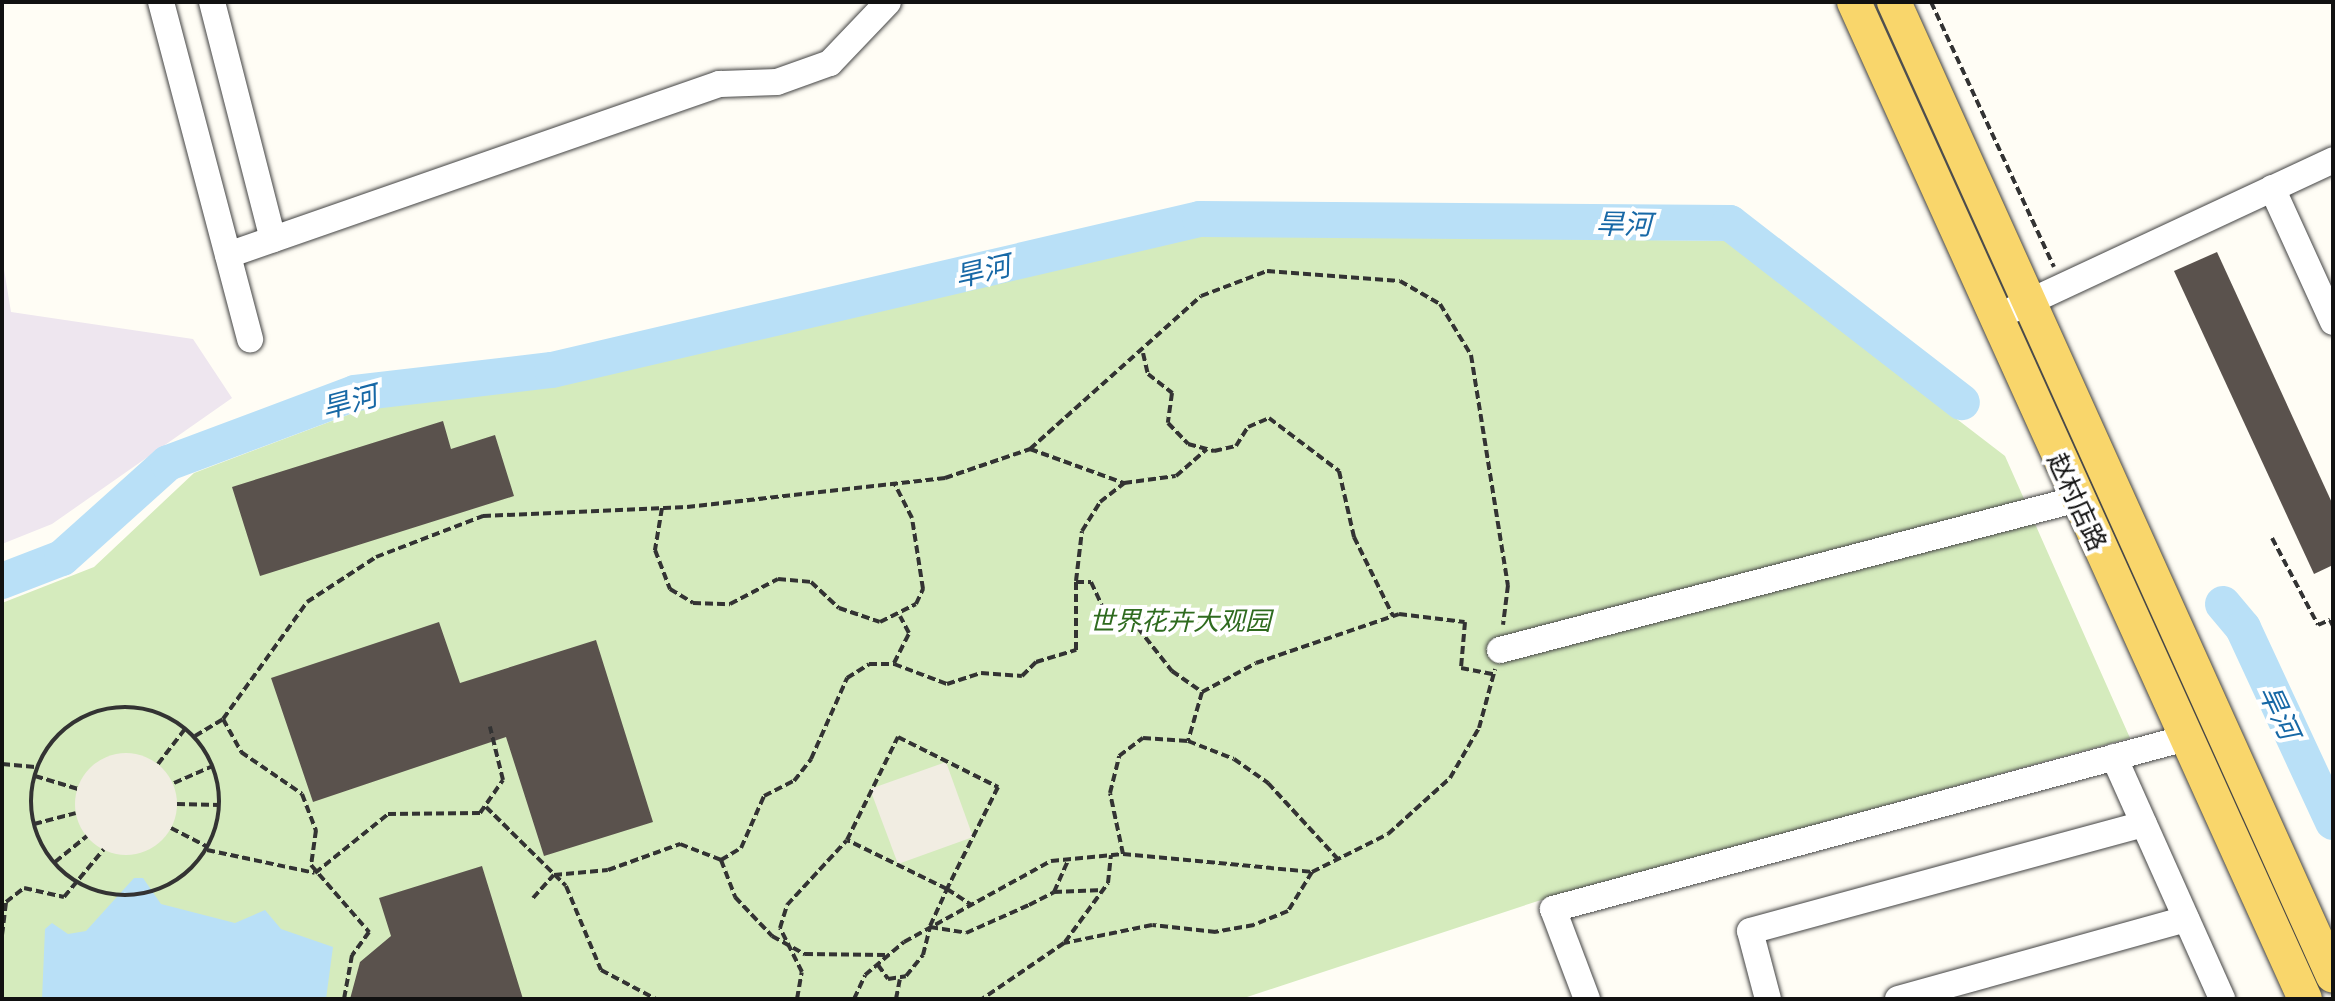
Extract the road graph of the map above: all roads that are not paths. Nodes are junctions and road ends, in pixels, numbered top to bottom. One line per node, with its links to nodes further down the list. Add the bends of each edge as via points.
1 (161, 2): 9 (street)
2 (212, 2): 8 (street)
3 (888, 2): 8 (street, via 830,63 777,82 719,84)
4 (1854, 2): 11 (main road, 赵村店路)
5 (1894, 2): 10 (main road, 赵村店路)
6 (2333, 160): 7 (street)
7 (2272, 188): 10 (street); 12 (street)
8 (273, 239): 9 (street)
9 (228, 255): 13 (street)
10 (2031, 301): 11 (street); 20 (main road, 赵村店路)
11 (1995, 318): 14 (main road, 赵村店路)
12 (2333, 322)
13 (250, 339)
14 (2078, 499): 15 (street); 16 (main road, 赵村店路)
15 (1497, 662)
16 (2186, 738): 17 (street); 25 (main road, 赵村店路)
17 (2114, 757): 18 (street); 21 (street, via 1553,909)
18 (2144, 824): 19 (street); 22 (street, via 1750,931)
19 (2186, 919): 23 (street); 24 (street)
20 (2333, 976)
21 (1587, 999)
22 (1768, 999)
23 (1898, 999)
24 (2222, 999)
25 (2305, 999)

